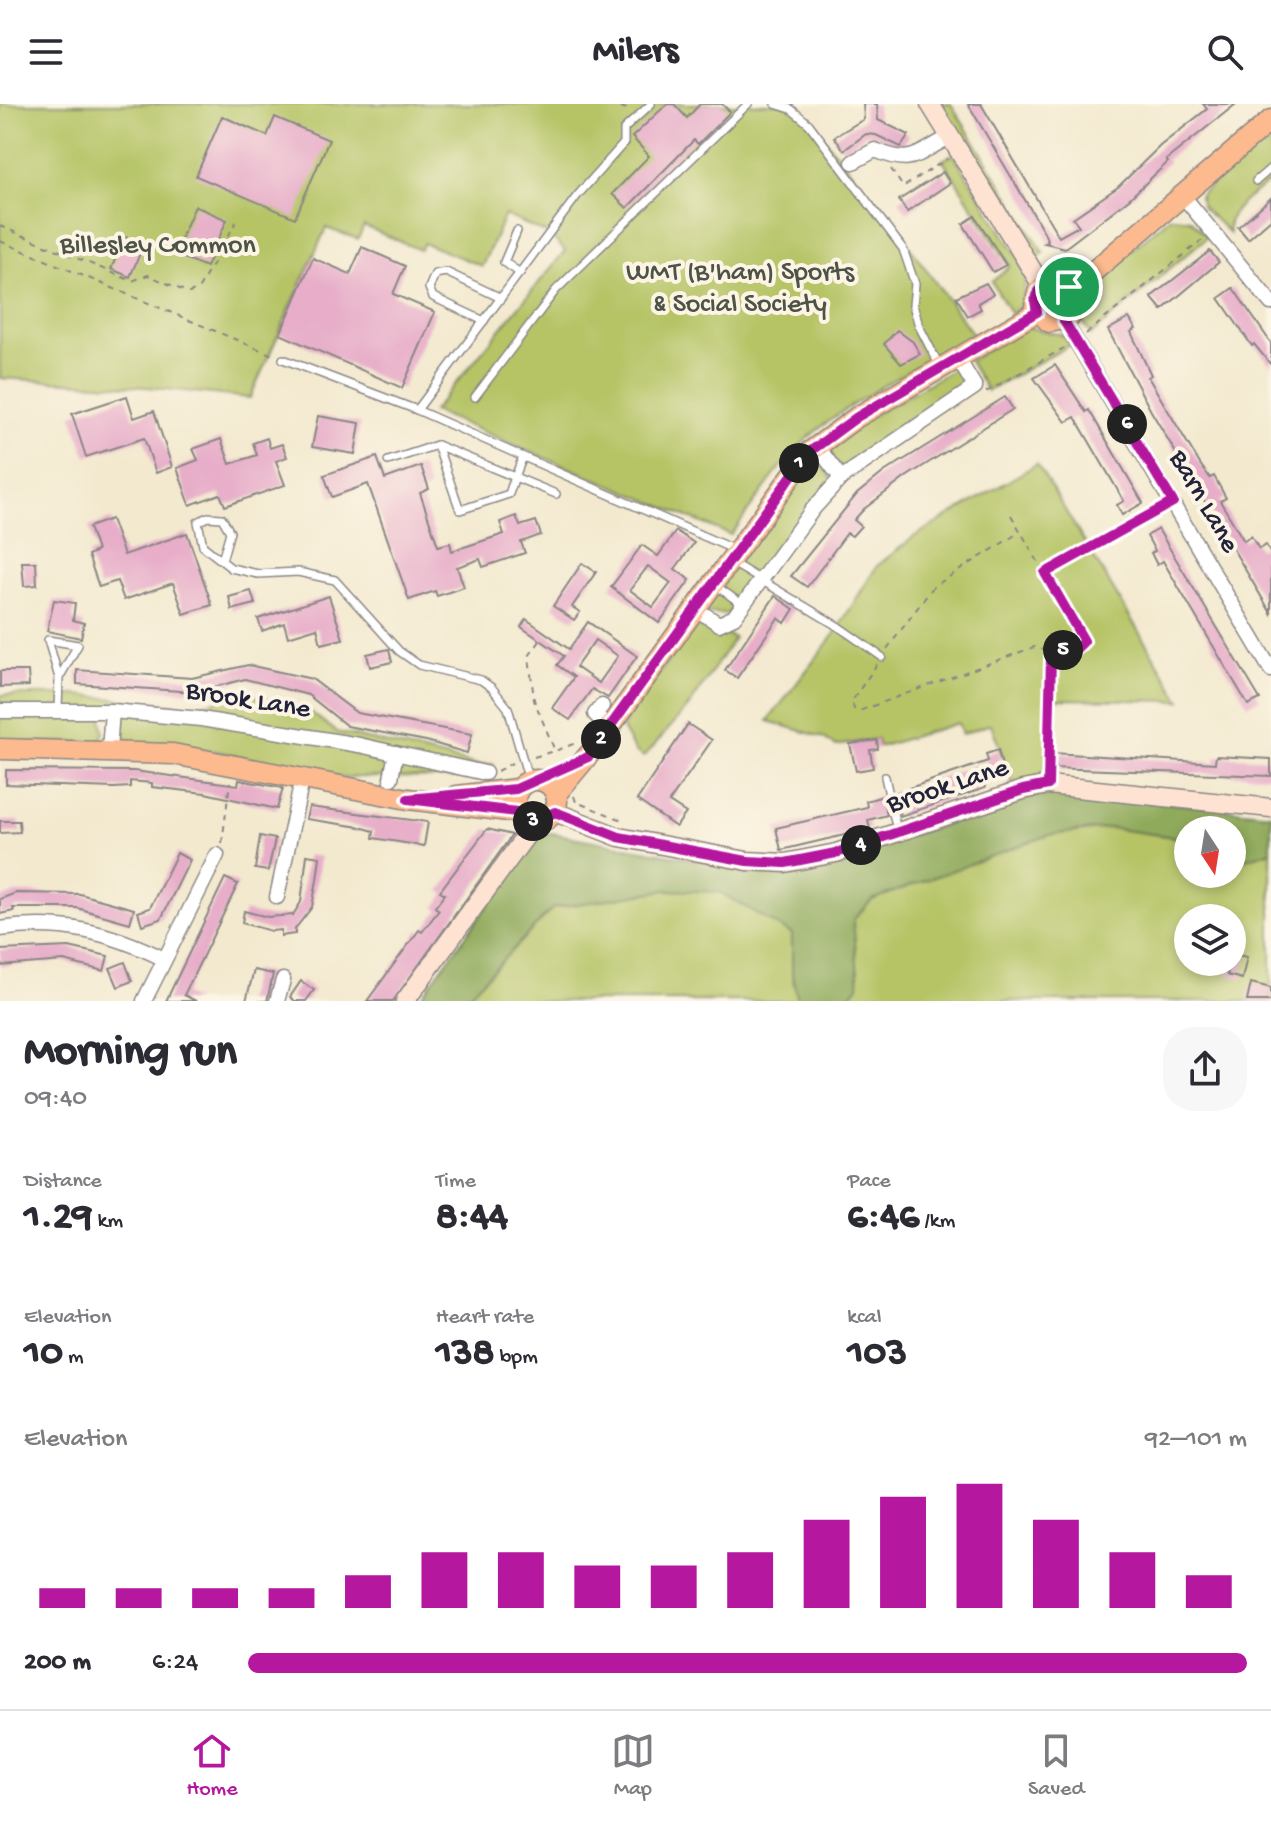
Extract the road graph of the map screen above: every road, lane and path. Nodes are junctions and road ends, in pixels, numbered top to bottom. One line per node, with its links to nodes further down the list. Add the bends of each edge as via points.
1 (609, 104): 6 (path)
2 (651, 104): 6 (lane)
3 (748, 104): 32 (lane, via 556,290)
4 (775, 104): 30 (lane, via 809,124 903,249 915,284 919,326)
5 (930, 104): 8 (main road)
6 (641, 113): 20 (lane, via 624,129 624,143)
7 (1271, 120): 14 (main road)
8 (950, 137): 10 (street, via 906,160 875,150); 21 (main road)
9 (948, 158): 11 (path, via 903,187)
10 (853, 162)
11 (891, 168)
12 (1271, 168): 13 (lane)
13 (1256, 181)
14 (1183, 196): 18 (street); 22 (main road)
15 (236, 222): 16 (path, via 198,290 189,293 148,275 132,281)
16 (0, 226)
17 (517, 231): 20 (lane, via 504,262)
18 (1214, 233): 24 (street); 28 (path)
19 (0, 241): 29 (path)
20 (520, 273): 23 (lane)
21 (1042, 286): 22 (main road); 25 (main road, via 1035,301)
22 (1070, 290): 27 (main road, via 1075,309)
23 (501, 298): 26 (lane); 26 (lane, via 446,272 435,274 429,288 433,297)
24 (1271, 303)
25 (1037, 312): 27 (main road, via 1049,322); 30 (main road)
26 (484, 321): 33 (lane)
27 (1064, 321): 28 (street, Barn Lane)
28 (1077, 338): 31 (path, via 985,393); 41 (street, Barn Lane)
29 (283, 359): 33 (lane)
30 (949, 362): 31 (street); 35 (main road)
31 (975, 387): 38 (street)
32 (475, 397)
33 (417, 410): 36 (lane)
34 (437, 445): 37 (lane); 39 (lane); 39 (lane, via 460,510 509,494)
35 (816, 445): 38 (street); 44 (main road)
36 (523, 457): 39 (lane); 44 (lane)
37 (388, 461)
38 (841, 478): 48 (street)
39 (514, 479): 40 (lane)
40 (556, 494)
41 (1173, 502): 46 (path); 54 (street, Barn Lane)
42 (1011, 515): 43 (path)
43 (1020, 532): 46 (path); 53 (path, via 933,587)
44 (731, 555): 47 (main road); 48 (lane)
45 (222, 560): 45 (lane, via 203,546 198,522 208,517 222,518 230,532); 70 (lane, via 231,568 258,574 298,572 335,580 373,627 419,665 481,680 508,708)
46 (1045, 573): 52 (path, via 1084,641 1076,649)
47 (711, 582): 49 (lane); 50 (main road)
48 (761, 582): 49 (street); 53 (lane)
49 (743, 605): 50 (street, via 719,624)
50 (693, 607): 60 (main road)
51 (540, 641): 63 (path, via 529,656 530,684 555,751 586,739)
52 (1055, 653): 53 (path, via 1034,647 854,709 852,701); 71 (path)
53 (882, 657)
54 (1271, 670)
55 (59, 678): 55 (lane, via 78,645 48,640 55,671); 57 (lane)
56 (602, 706): 60 (street, via 595,714)
57 (58, 710): 58 (street, Brook Lane); 59 (street, Brook Lane)
58 (0, 711)
59 (112, 711): 62 (street); 64 (street, Brook Lane, via 201,719)
60 (608, 727): 63 (main road)
61 (0, 749): 62 (main road)
62 (109, 750): 65 (main road)
63 (592, 751): 70 (main road); 73 (main road)
64 (396, 753): 66 (street, Brook Lane); 68 (street)
65 (233, 765): 69 (main road); 79 (path)
66 (485, 773)
67 (885, 777): 77 (lane)
68 (391, 778)
69 (302, 780): 72 (main road); 80 (street)
70 (528, 783): 72 (main road); 73 (main road, via 550,786); 75 (main road, via 514,805)
71 (1048, 785): 74 (main road, Brook Lane); 77 (main road, Brook Lane)
72 (408, 799): 75 (main road)
73 (562, 799): 76 (main road); 78 (main road, Brook Lane); 78 (path, via 626,819)
74 (1271, 808)
75 (517, 812): 76 (main road)
76 (536, 822): 86 (main road)
77 (898, 833): 78 (main road, Brook Lane, via 785,863)
78 (619, 837)
79 (217, 855): 82 (street)
80 (277, 897)
81 (0, 929): 82 (street, via 53,925 87,930 123,938)
82 (164, 959): 84 (street)
83 (283, 980): 85 (street)
84 (144, 1001)
85 (277, 1001)
86 (405, 1001)

